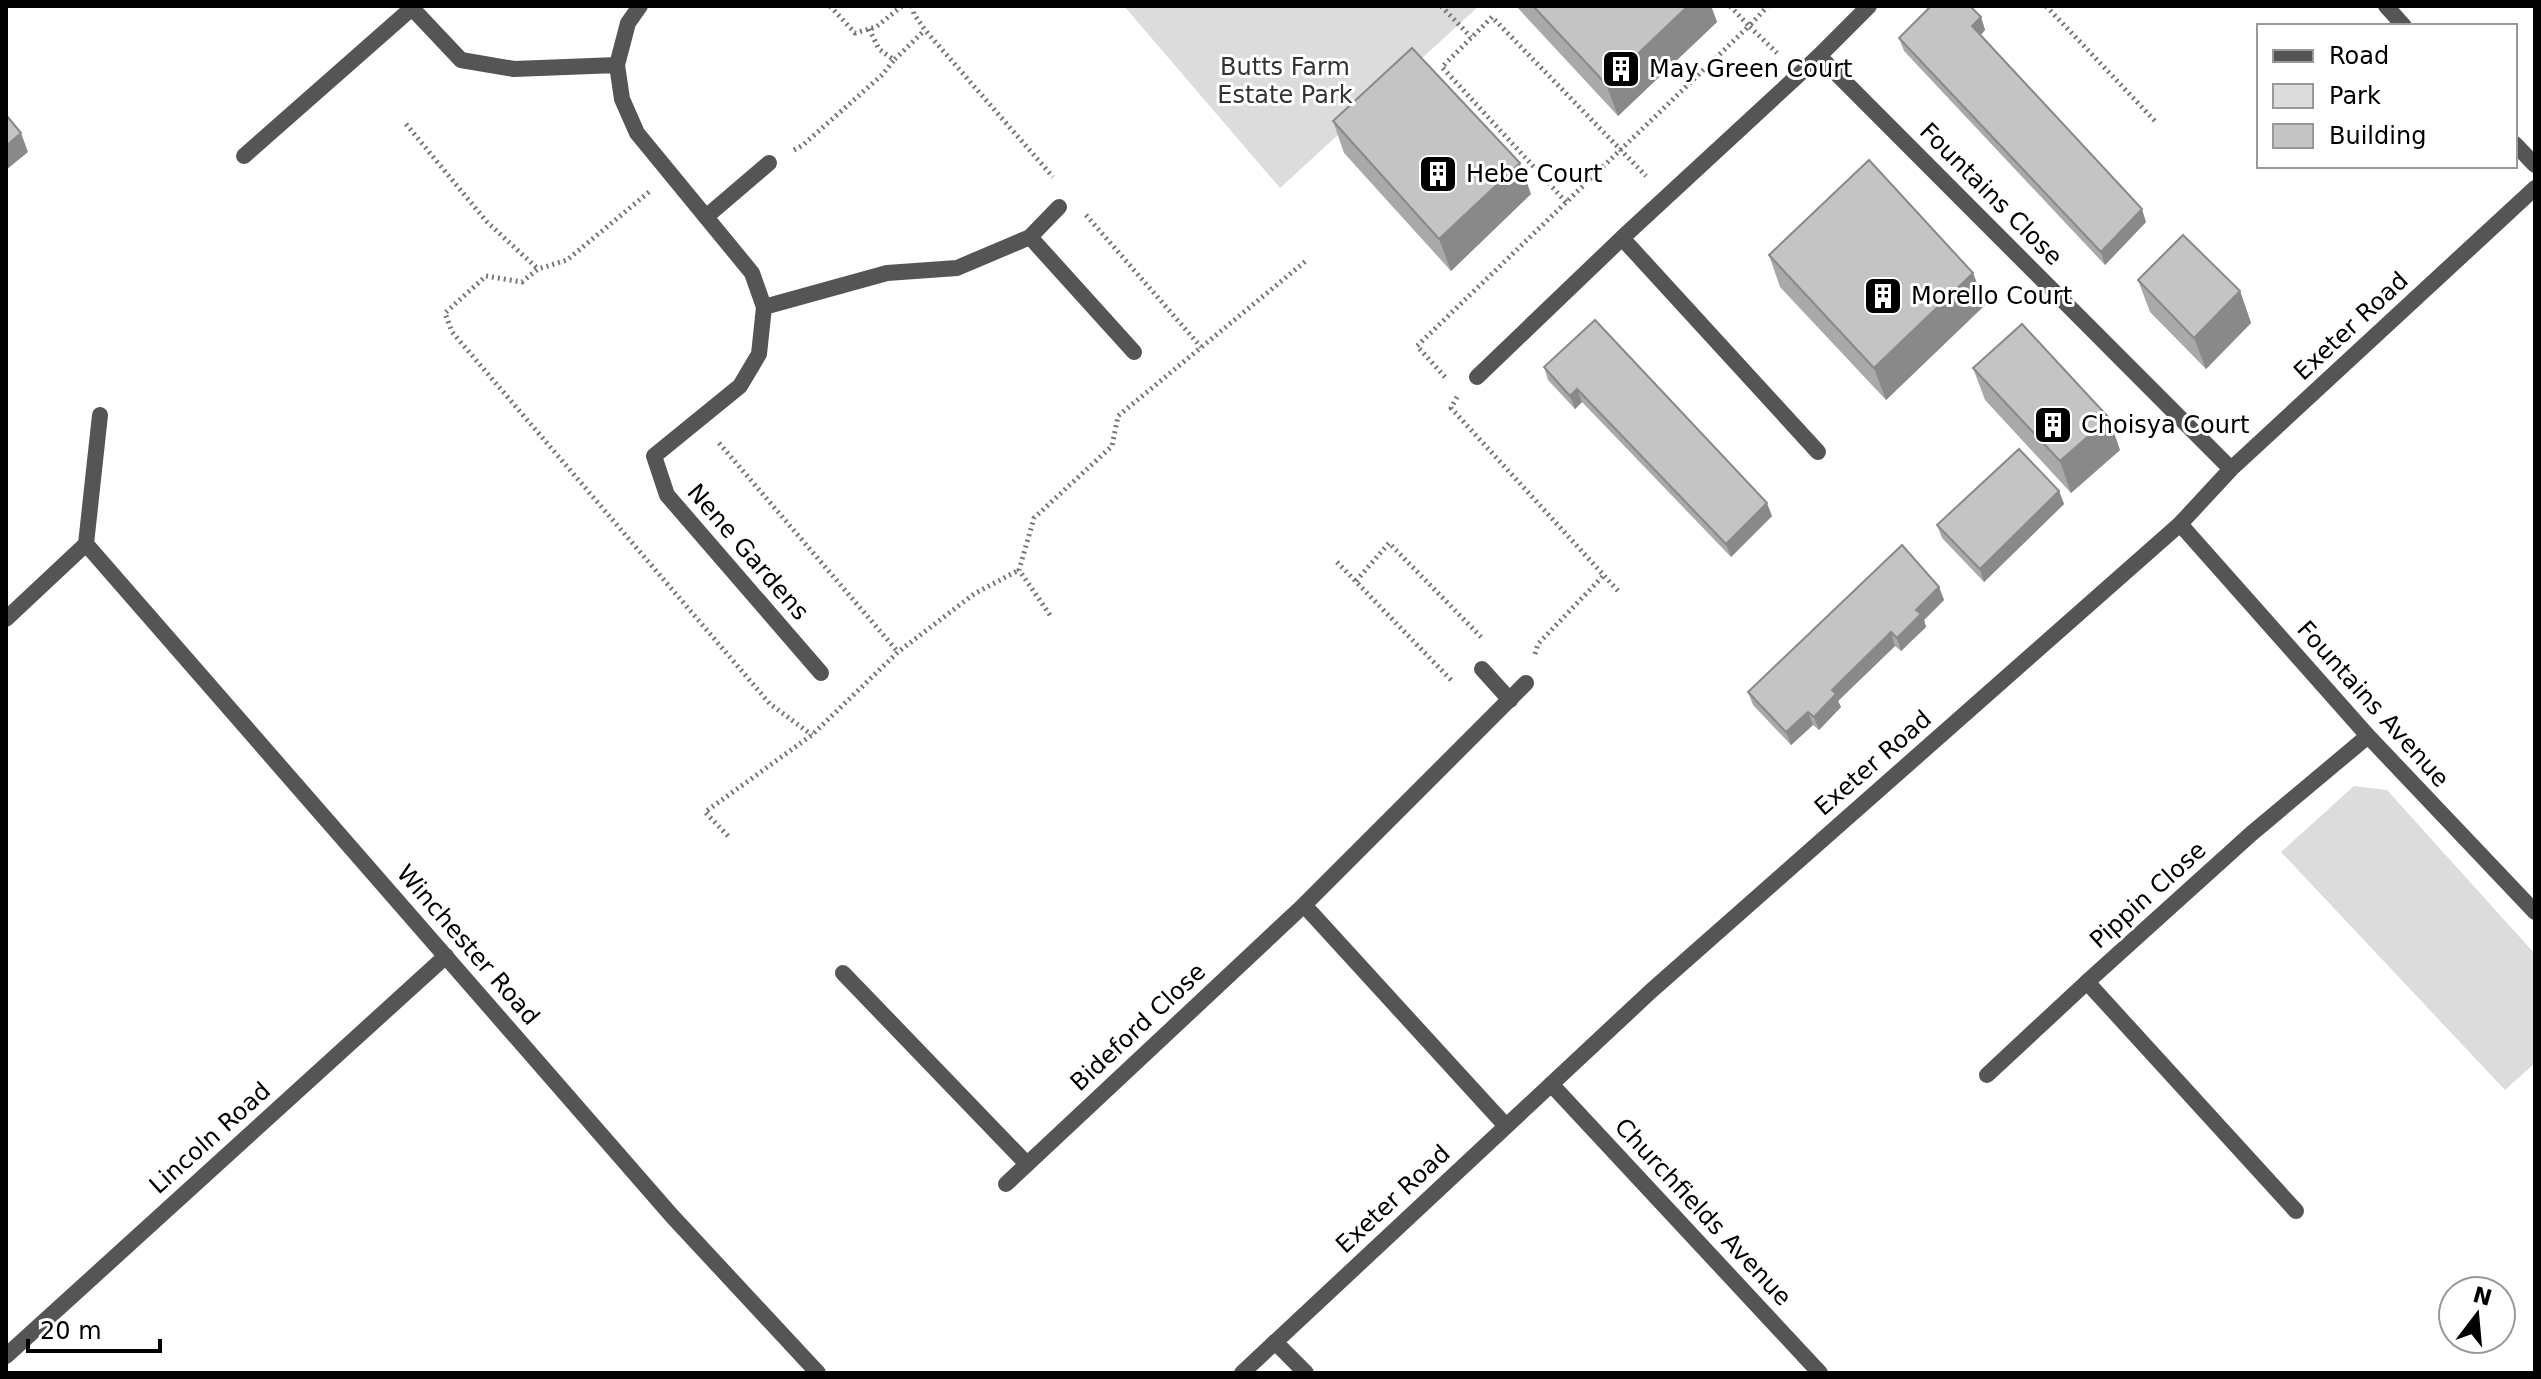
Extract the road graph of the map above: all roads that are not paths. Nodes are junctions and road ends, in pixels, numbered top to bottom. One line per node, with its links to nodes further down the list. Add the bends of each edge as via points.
1 (640, 6): 7 (street, Nene Gardens, via 628,23)
2 (1869, 6): 6 (street)
3 (2386, 6): 5 (street)
4 (411, 7): 7 (street, via 461,60 514,69); 9 (street)
5 (2402, 24)
6 (1819, 56): 16 (street); 22 (street, Fountains Close)
7 (617, 65): 14 (street, Nene Gardens, via 622,99 637,133)
8 (2517, 146): 11 (street)
9 (244, 156)
10 (769, 163): 14 (street)
11 (2535, 165)
12 (2535, 188): 22 (street, Exeter Road)
13 (1059, 207): 15 (street)
14 (707, 216): 17 (street, Nene Gardens, via 752,273)
15 (1030, 237): 17 (street, via 957,268 887,273); 18 (street)
16 (1622, 238): 19 (street); 21 (street)
17 (764, 307): 27 (street, Nene Gardens, via 759,354 740,386 654,456 667,495)
18 (1134, 352)
19 (1477, 377)
20 (100, 415): 24 (street)
21 (1818, 452)
22 (2231, 469): 23 (street, Exeter Road)
23 (2180, 524): 30 (street, Fountains Avenue); 37 (street, Exeter Road)
24 (86, 544): 25 (street); 33 (street, Winchester Road)
25 (6, 619)
26 (1482, 669): 29 (street)
27 (821, 673)
28 (1526, 683): 29 (street, Bideford Close)
29 (1510, 700): 31 (street, Bideford Close)
30 (2368, 736): 32 (street, Fountains Avenue); 35 (street, Pippin Close)
31 (1304, 905): 38 (street); 39 (street, Bideford Close)
32 (2535, 912)
33 (446, 956): 43 (street, Lincoln Road); 44 (street, Winchester Road, via 672,1216)
34 (843, 973): 39 (street)
35 (2087, 982): 36 (street); 41 (street, Pippin Close)
36 (1987, 1075)
37 (1551, 1084): 38 (street, Exeter Road); 47 (street, Churchfields Avenue)
38 (1506, 1126): 42 (street, Exeter Road)
39 (1027, 1164): 40 (street, Bideford Close)
40 (1006, 1184)
41 (2296, 1211)
42 (1275, 1342): 45 (street, Exeter Road); 46 (street)
43 (6, 1356)
44 (818, 1373)
45 (1242, 1373)
46 (1306, 1373)
47 (1820, 1373)

